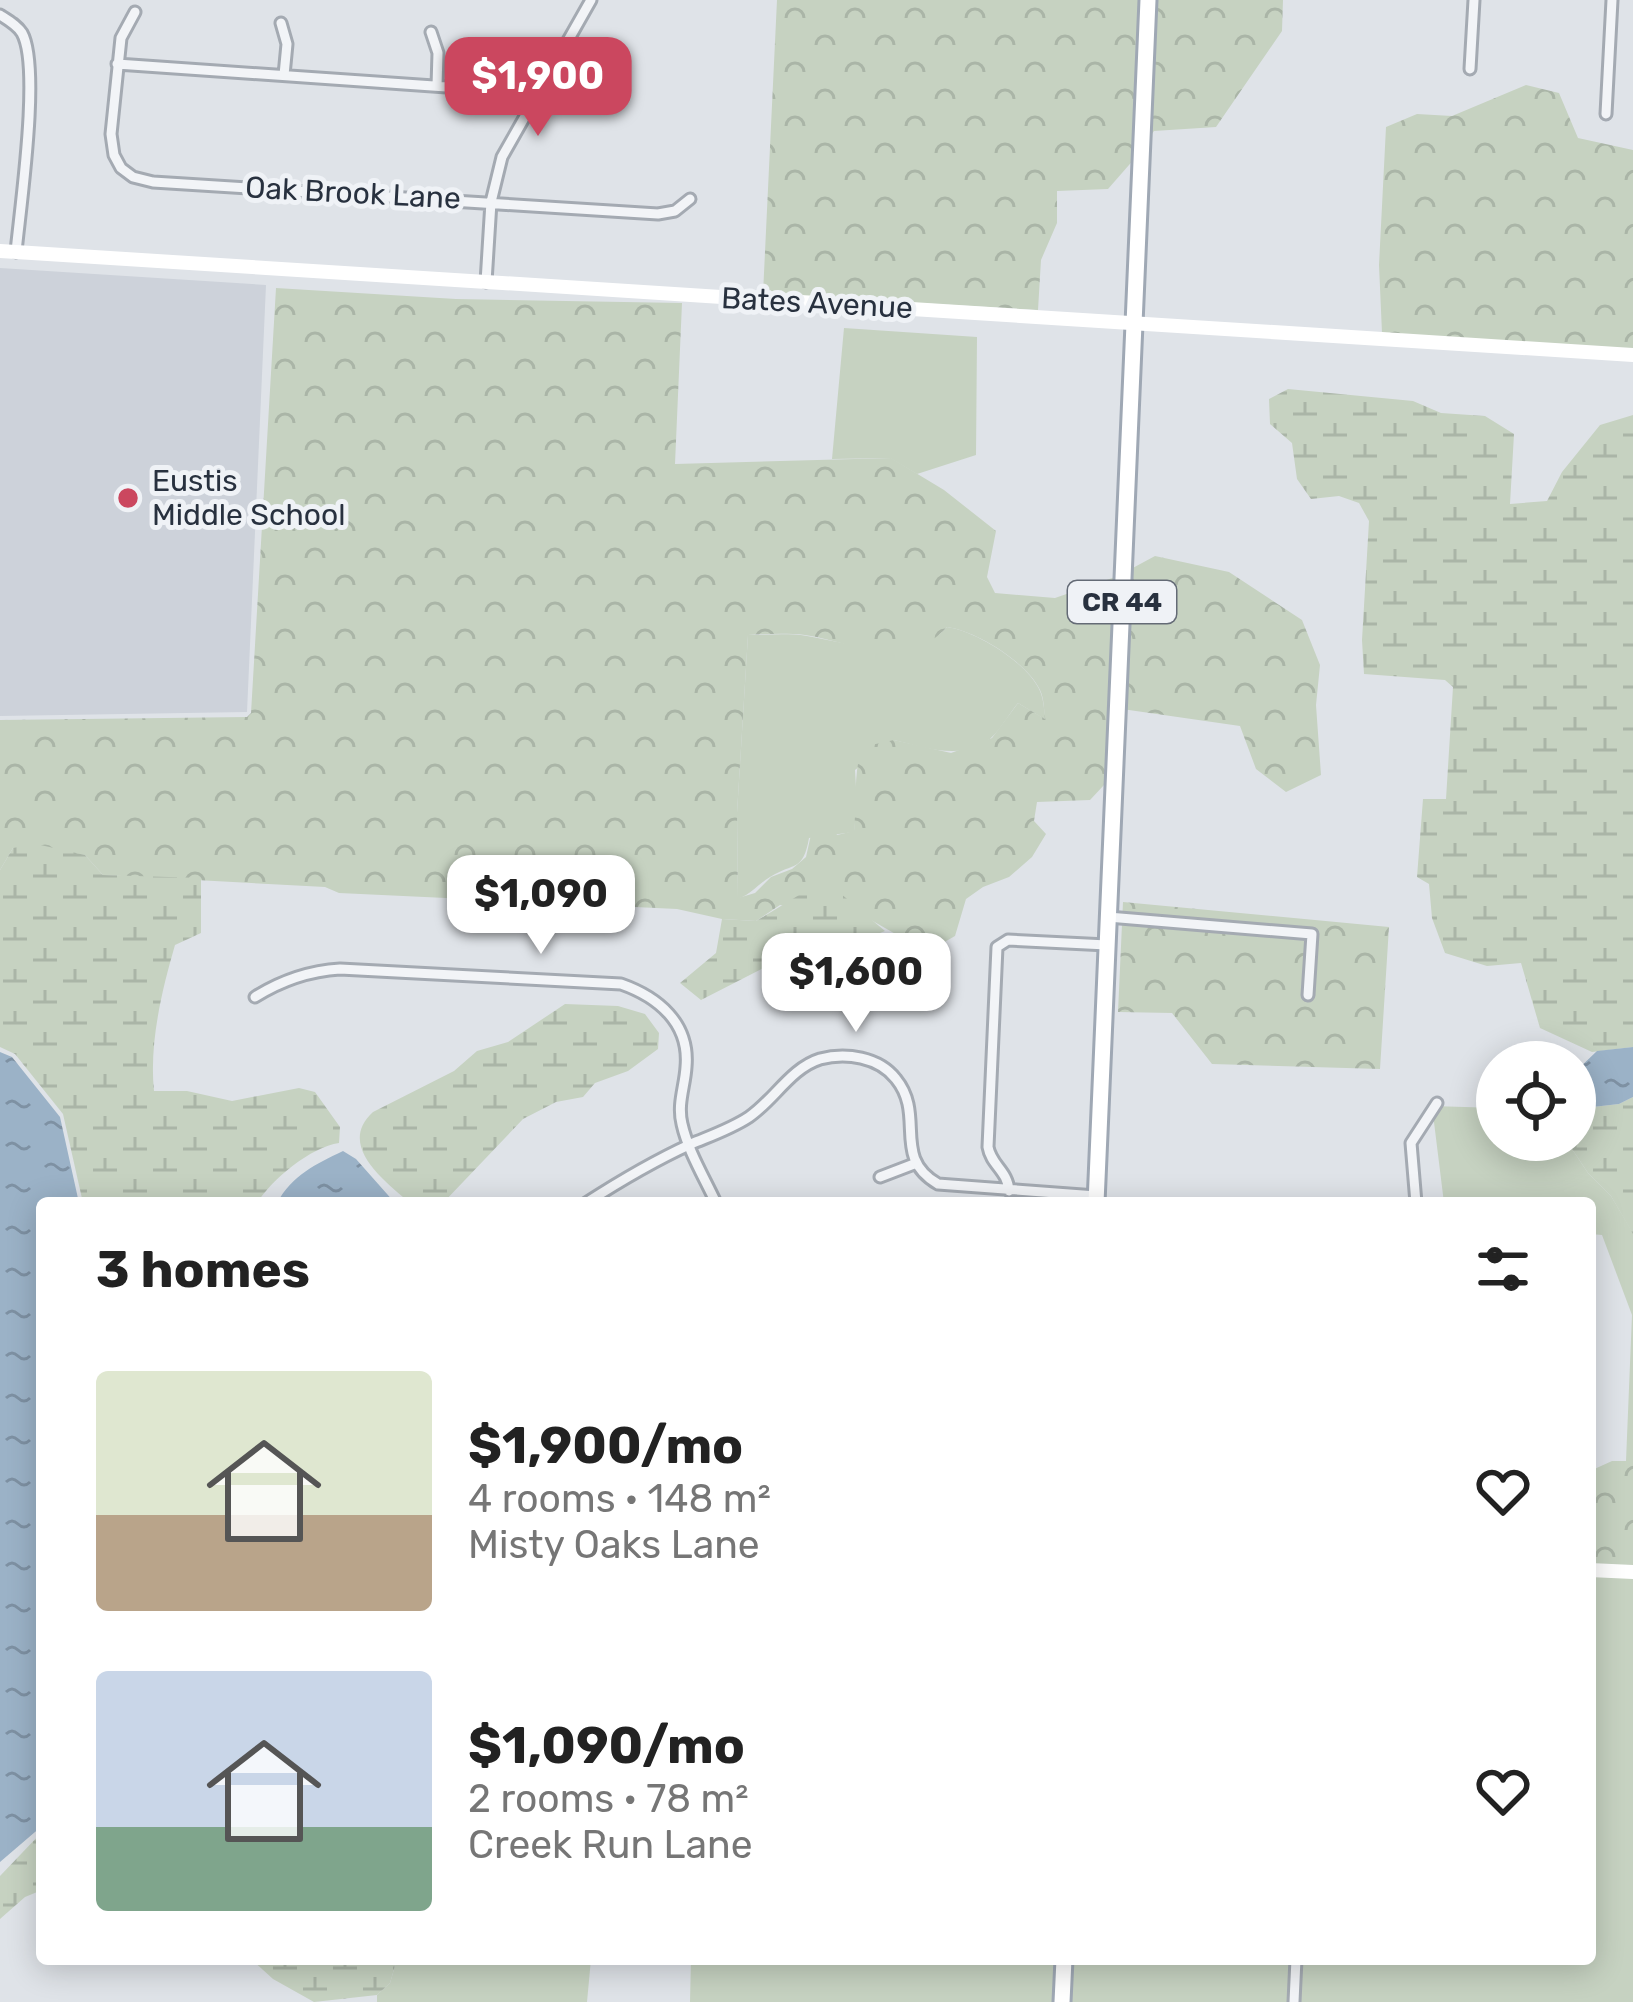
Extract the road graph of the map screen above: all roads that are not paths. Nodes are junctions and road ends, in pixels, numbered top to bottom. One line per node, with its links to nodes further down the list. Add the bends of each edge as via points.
1 (591, 0): 13 (street)
2 (1148, 0): 19 (main road, CR 44)
3 (1474, 0): 10 (street)
4 (1612, 0): 14 (street)
5 (135, 12): 9 (street, Oak Brook Lane)
6 (0, 15): 17 (street, via 22,34 28,58)
7 (281, 23): 11 (street)
8 (431, 32): 12 (street)
9 (117, 64): 11 (street); 16 (street, Oak Brook Lane, via 114,155 134,177)
10 (1470, 69)
11 (284, 75): 12 (street)
12 (437, 86): 13 (street)
13 (533, 100): 16 (street, via 502,157)
14 (1606, 114)
15 (690, 199): 16 (street, Oak Brook Lane, via 658,214)
16 (491, 202): 18 (street)
17 (8, 252): 18 (street, Bates Avenue)
18 (486, 282): 19 (street, Bates Avenue)
19 (1133, 322): 20 (street, Bates Avenue); 21 (main road, CR 44)
20 (1633, 355)
21 (1108, 916): 22 (main road, CR 44); 23 (street, via 1312,934)
22 (1107, 945): 29 (street, via 1008,940 997,947 988,1147); 33 (main road, CR 44)
23 (1308, 995)
24 (255, 997): 26 (street, via 279,982 340,969 621,984 648,993 684,1036 680,1107)
25 (1437, 1102): 34 (street, via 1411,1143)
26 (689, 1145): 27 (street, via 751,1116 817,1060 860,1057 882,1066 908,1098); 30 (street); 31 (street)
27 (914, 1164): 28 (street); 29 (street, via 938,1184)
28 (880, 1178)
29 (1009, 1191): 32 (street)
30 (595, 1197)
31 (713, 1197)
32 (1067, 1197)
33 (1096, 1197)
34 (1416, 1197)
35 (1596, 1570): 36 (street)
36 (1633, 1572)
37 (1064, 1965): 39 (main road)
38 (1296, 1965): 40 (street)
39 (1062, 2002)
40 (1294, 2002)

